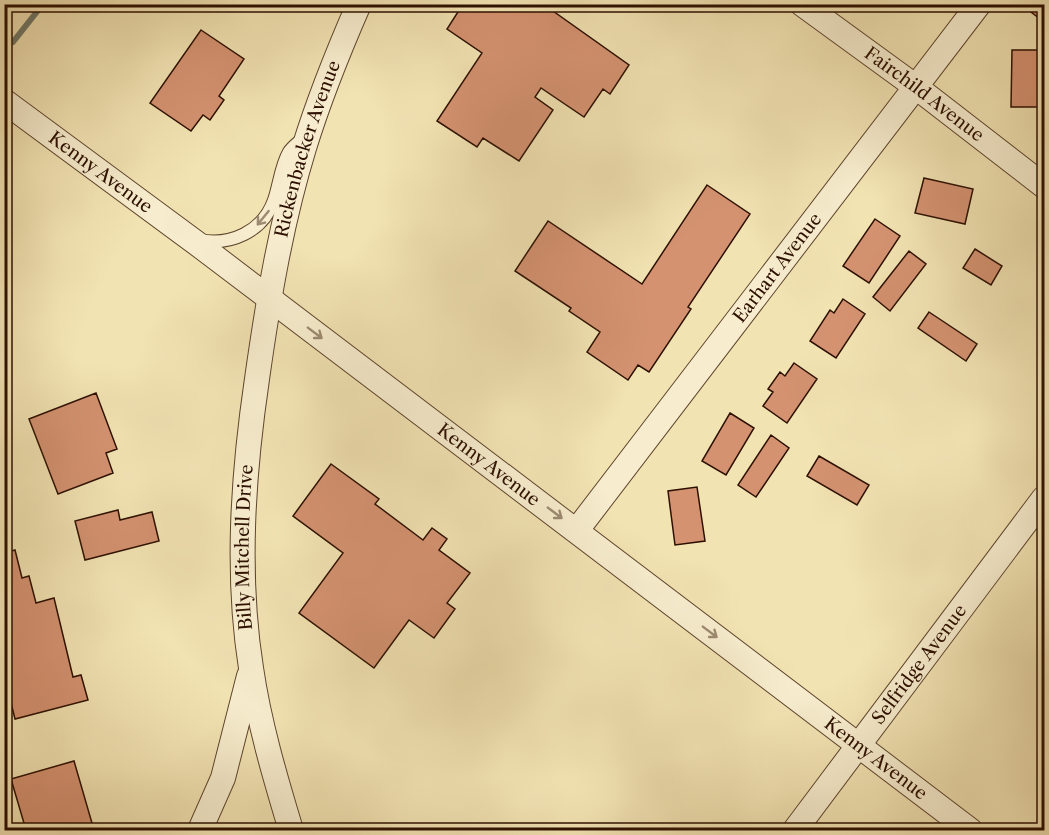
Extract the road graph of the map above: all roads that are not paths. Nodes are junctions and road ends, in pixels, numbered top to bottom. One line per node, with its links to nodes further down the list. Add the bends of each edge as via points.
1 (359, 4): 6 (street, Rickenbacker Avenue)
2 (802, 4): 4 (street, Fairchild Avenue)
3 (978, 4): 4 (street, Earhart Avenue)
4 (916, 87): 7 (street, Fairchild Avenue); 11 (street, Earhart Avenue)
5 (4, 100): 8 (street, Kenny Avenue)
6 (309, 131): 8 (lane, one-way to 8, via 289,152 273,203 255,227 228,241); 9 (street, Rickenbacker Avenue)
7 (1044, 186)
8 (191, 238): 9 (street, Kenny Avenue)
9 (268, 297): 11 (street, Kenny Avenue, one-way to 11); 12 (street, Billy Mitchell Drive, via 244,499)
10 (1044, 498): 13 (street, Selfridge Avenue)
11 (577, 530): 13 (street, Kenny Avenue, one-way to 13)
12 (250, 667): 14 (street, via 224,778); 15 (street, Billy Mitchell Drive)
13 (859, 746): 16 (street, Selfridge Avenue); 17 (street, Kenny Avenue)
14 (201, 831)
15 (291, 831)
16 (795, 831)
17 (970, 831)

